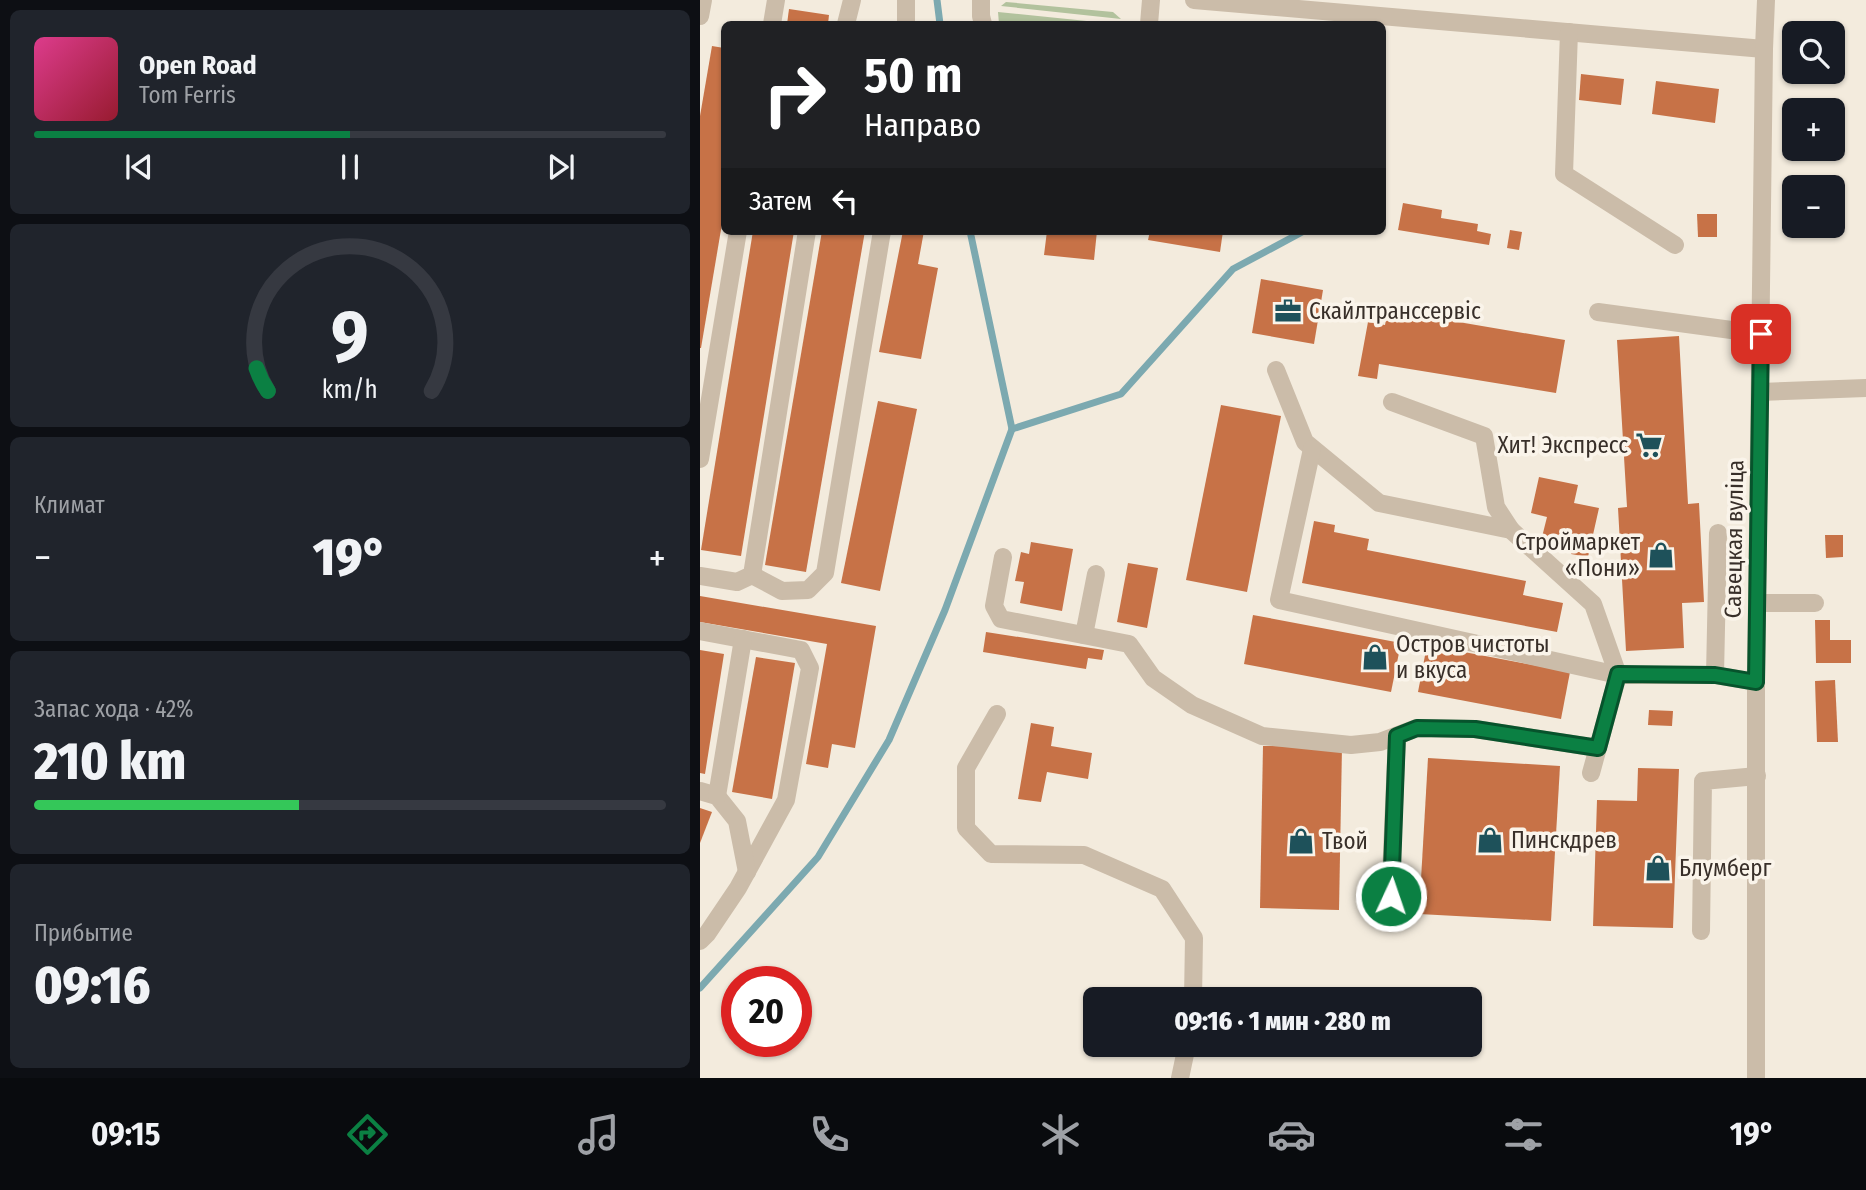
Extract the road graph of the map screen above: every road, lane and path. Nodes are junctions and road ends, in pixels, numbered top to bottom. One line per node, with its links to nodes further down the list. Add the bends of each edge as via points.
1 (703, 0): 9 (street)
2 (776, 0): 10 (street)
3 (852, 0): 11 (street)
4 (906, 0): 12 (street)
5 (981, 0): 13 (street)
6 (1151, 0): 14 (street)
7 (1195, 0): 15 (street)
8 (1766, 0): 16 (street, Савецкая вуліца)
9 (700, 16)
10 (772, 21)
11 (847, 21)
12 (906, 21)
13 (982, 21)
14 (1149, 21)
15 (1569, 32): 16 (street); 20 (street, via 1564,174)
16 (1764, 49): 22 (street, Савецкая вуліца)
17 (737, 235): 28 (street)
18 (806, 235): 33 (street)
19 (881, 235): 33 (street, via 825,573 808,590 782,591)
20 (1675, 245)
21 (1598, 312): 22 (street)
22 (1761, 334): 25 (street, Савецкая вуліца)
23 (1276, 370): 27 (street)
24 (1866, 388): 25 (street)
25 (1760, 392): 35 (street, Савецкая вуліца)
26 (1392, 402): 29 (street, via 1484,436 1496,507)
27 (1312, 449): 29 (street, via 1379,503); 40 (street, via 1279,600)
28 (700, 459)
29 (1511, 530): 40 (street, via 1593,604)
30 (1718, 533): 41 (street)
31 (1003, 558): 38 (street, via 994,606 1001,619)
32 (1096, 574): 38 (street)
33 (752, 575): 34 (street, via 737,582)
34 (700, 576)
35 (1757, 603): 36 (street); 42 (street, Савецкая вуліца)
36 (1815, 603)
37 (700, 631): 39 (street)
38 (1084, 635): 44 (street, via 1129,644 1153,678 1192,705 1262,736 1351,745)
39 (743, 639): 48 (street); 49 (street, via 800,650 810,668 786,800)
40 (1618, 674): 41 (street); 45 (street)
41 (1715, 675): 42 (street)
42 (1756, 682): 47 (street, Савецкая вуліца)
43 (997, 714): 53 (street, via 966,768 966,828 991,854 1084,855 1162,889 1194,938)
44 (1397, 736): 45 (street, via 1417,728 1475,729); 50 (street)
45 (1598, 748): 46 (street)
46 (1591, 773)
47 (1756, 776): 51 (street, via 1703,780); 56 (street, Савецкая вуліца)
48 (708, 793): 49 (street, via 737,821)
49 (747, 872): 52 (street)
50 (1390, 923)
51 (1701, 931)
52 (700, 941)
53 (1193, 987)
54 (1184, 1057): 55 (street)
55 (1180, 1078)
56 (1756, 1078)

